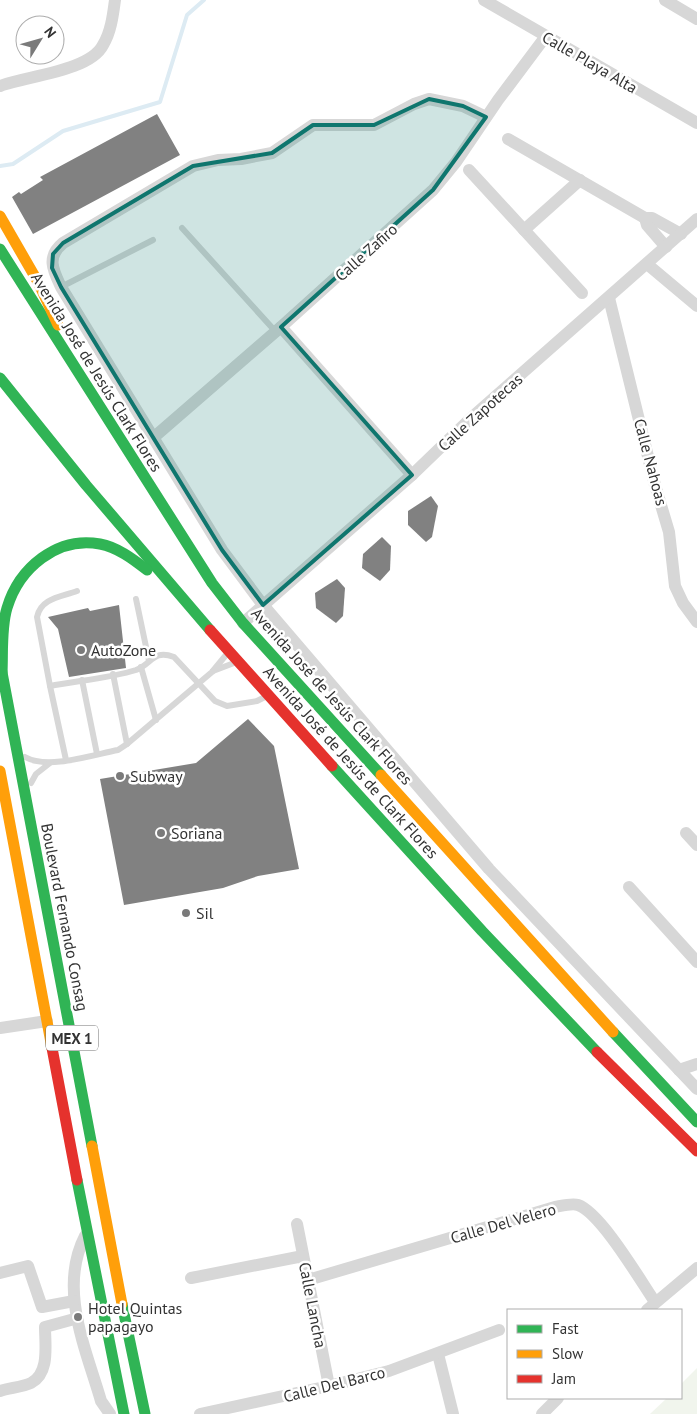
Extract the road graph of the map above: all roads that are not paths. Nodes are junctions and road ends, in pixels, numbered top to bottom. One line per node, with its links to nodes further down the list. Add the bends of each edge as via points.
1 (115, 0): 6 (street, via 107,37 93,58)
2 (484, 0): 5 (street, Calle Playa Alta)
3 (665, 0): 4 (street)
4 (697, 19)
5 (546, 36): 7 (street, Calle Zafiro); 8 (street, Calle Playa Alta)
6 (0, 86)
7 (486, 117): 22 (street, via 463,106 429,99 374,125 313,125 272,153 193,166 56,248 51,260); 26 (street, Calle Zafiro, via 433,190)
8 (697, 124)
9 (508, 139): 11 (street)
10 (469, 170): 16 (street)
11 (580, 180): 13 (street); 16 (street)
12 (0, 216): 27 (main road, via 38,282)
13 (645, 218): 17 (street, via 652,218); 19 (street, via 647,225)
14 (697, 219): 17 (street, Calle Zapotecas)
15 (182, 228): 26 (lane)
16 (524, 230): 23 (street)
17 (681, 234): 19 (street, Calle Zapotecas)
18 (153, 240): 22 (lane)
19 (666, 246): 21 (street, Calle Zapotecas)
20 (0, 249): 27 (main road, Avenida José de Jesús Clark Flores)
21 (647, 264): 24 (street, Calle Zapotecas); 25 (street)
22 (61, 287): 29 (street)
23 (582, 293)
24 (610, 298): 30 (street, Calle Zapotecas, via 470,419); 36 (street, Calle Nahoas, via 655,485 670,532 675,586)
25 (697, 306)
26 (279, 329): 29 (street, Calle Zafiro); 30 (street)
27 (75, 367): 35 (main road, Avenida José de Jesús Clark Flores, via 212,583)
28 (0, 378): 32 (main road, Avenida José de Jesús de Clark Flores, via 64,462)
29 (154, 438): 34 (street, via 222,550)
30 (412, 475): 34 (street, Calle Zapotecas)
31 (77, 592): 47 (lane, via 46,601 39,609 37,617)
32 (178, 594): 37 (main road, Avenida José de Jesús de Clark Flores); 40 (main road, Boulevard Fernando Consag, via 126,555 111,548 87,542 60,548 34,563 14,590 5,617)
33 (136, 599): 38 (lane)
34 (262, 605): 35 (street, Calle Zapotecas); 64 (street, via 489,868)
35 (243, 622): 45 (main road, Avenida José de Jesús Clark Flores)
36 (697, 622)
37 (228, 652): 39 (main road, Avenida José de Jesús de Clark Flores); 42 (lane); 45 (main road, via 246,646)
38 (149, 661): 41 (lane); 46 (lane, via 160,654 174,657)
39 (237, 662): 42 (lane); 48 (main road, Avenida José de Jesús de Clark Flores)
40 (1, 667): 51 (main road, Boulevard Fernando Consag / MEX 1)
41 (141, 667): 43 (lane); 49 (lane)
42 (212, 672): 46 (lane)
43 (113, 674): 44 (lane); 50 (lane)
44 (82, 680): 47 (lane); 52 (lane)
45 (296, 682): 63 (main road, Avenida José de Jesús Clark Flores)
46 (198, 684): 48 (lane, via 215,701 227,706 258,701); 49 (lane)
47 (50, 686): 53 (lane)
48 (268, 695): 70 (main road, Avenida José de Jesús de Clark Flores, via 447,893)
49 (156, 720): 50 (lane)
50 (128, 744): 52 (lane, via 118,750)
51 (17, 748): 54 (lane, via 25,757); 56 (main road, Boulevard Fernando Consag / MEX 1)
52 (97, 754): 53 (lane)
53 (66, 760): 54 (lane)
54 (50, 763): 56 (lane, via 32,780)
55 (0, 772): 60 (main road, MEX 1)
56 (27, 801): 59 (main road, Boulevard Fernando Consag / MEX 1)
57 (686, 832): 58 (street)
58 (697, 845)
59 (40, 874): 60 (main road); 90 (main road, Boulevard Fernando Consag / MEX 1)
60 (20, 877): 65 (main road, MEX 1)
61 (629, 887): 62 (street)
62 (697, 962)
63 (562, 974): 64 (street); 71 (main road, Avenida José de Jesús Clark Flores)
64 (604, 988): 68 (street)
65 (47, 1020): 66 (street); 74 (main road, MEX 1)
66 (0, 1028)
67 (697, 1064): 68 (street)
68 (679, 1070): 69 (street)
69 (697, 1089)
70 (633, 1090): 71 (street, via 679,1121); 72 (main road, Avenida José de Jesús de Clark Flores)
71 (696, 1120)
72 (697, 1150)
73 (297, 1224): 75 (street, Calle Lancha)
74 (87, 1232): 80 (street, via 76,1260); 89 (main road, MEX 1)
75 (304, 1256): 78 (street); 79 (street, Calle Lancha)
76 (697, 1268): 81 (street)
77 (0, 1273): 80 (street, via 28,1266 42,1307)
78 (191, 1278)
79 (308, 1280): 81 (street, Calle Del Velero, via 555,1207 577,1205 602,1226); 85 (street, Calle Lancha)
80 (74, 1302): 82 (street)
81 (651, 1306)
82 (78, 1318): 86 (street, via 45,1327 45,1362 32,1383); 88 (street, via 101,1401)
83 (499, 1330): 84 (street, Calle Del Barco)
84 (438, 1354): 85 (street, Calle Del Barco, via 389,1371); 92 (street)
85 (329, 1386): 91 (street, Calle Del Barco)
86 (0, 1390)
87 (557, 1399): 93 (street)
88 (110, 1414)
89 (124, 1414)
90 (145, 1414)
91 (200, 1414)
92 (453, 1414)
93 (542, 1414)

